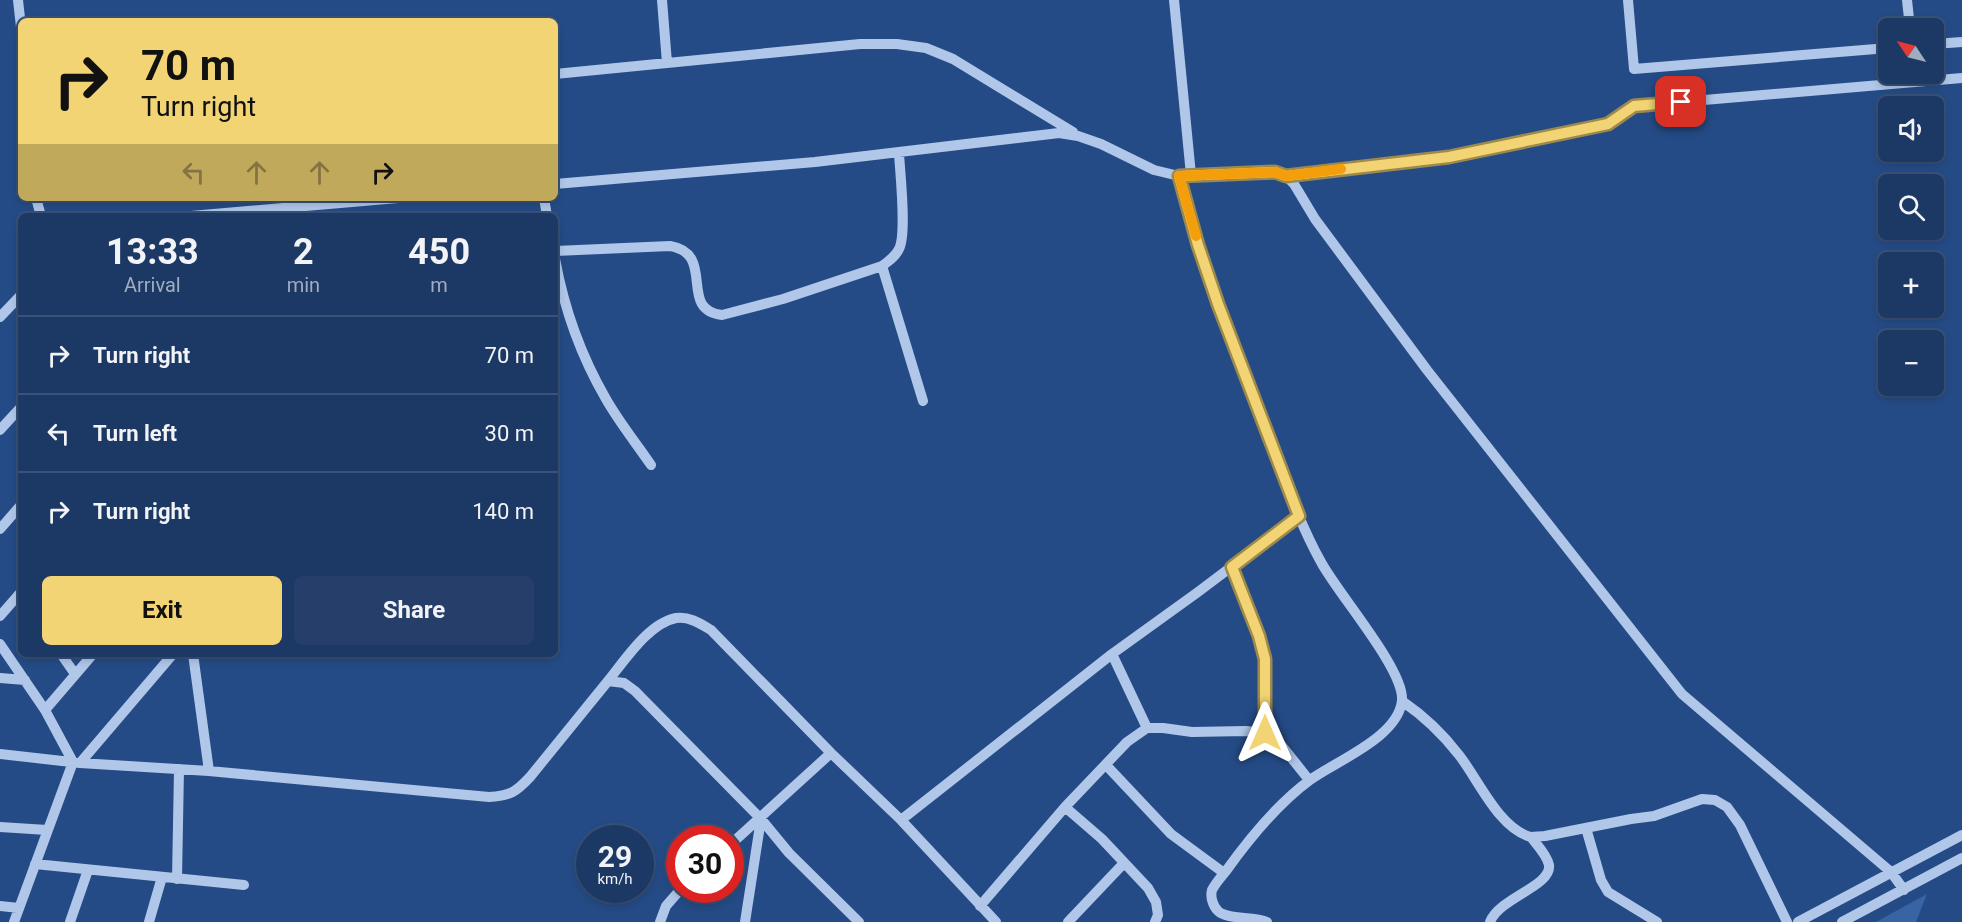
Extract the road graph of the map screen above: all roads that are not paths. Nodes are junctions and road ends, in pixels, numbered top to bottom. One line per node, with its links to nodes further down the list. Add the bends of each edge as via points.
1 (18, 0): 6 (street)
2 (662, 0): 11 (street)
3 (1174, 0): 18 (street)
4 (1628, 0): 10 (street, via 1635,69)
5 (1907, 0): 7 (street)
6 (20, 18)
7 (1909, 18)
8 (1962, 42): 9 (street)
9 (1944, 44)
10 (1878, 49)
11 (667, 63): 12 (street); 16 (street, via 860,44 926,48 953,60)
12 (558, 74)
13 (1944, 78): 14 (street)
14 (1962, 78)
15 (1878, 82): 20 (street, via 1634,106 1608,124 1449,157)
16 (1078, 136): 17 (street, via 1059,133); 19 (street, via 1154,170)
17 (899, 153): 21 (street); 25 (street, via 901,247)
18 (1191, 175): 19 (street); 20 (street, via 1275,172)
19 (1179, 176): 34 (street, via 1218,304)
20 (1286, 176): 73 (street, via 1427,370 1682,694)
21 (558, 184)
22 (364, 201): 23 (street)
23 (226, 213)
24 (558, 251): 25 (street, via 681,248 691,255 705,309 722,315)
25 (882, 266): 29 (street)
26 (558, 271): 32 (street, via 584,358 606,400)
27 (18, 298): 28 (street)
28 (0, 317)
29 (922, 401)
30 (18, 411): 31 (street)
31 (0, 430)
32 (651, 465)
33 (18, 508): 35 (street)
34 (1299, 516): 36 (street); 49 (street, via 1321,562 1388,660)
35 (0, 529)
36 (1232, 567): 40 (street); 52 (street, via 1265,659)
37 (18, 597): 38 (street)
38 (0, 616)
39 (0, 644): 47 (street)
40 (1112, 654): 51 (street); 62 (street)
41 (63, 657): 45 (street)
42 (90, 657): 45 (street)
43 (170, 657): 55 (street)
44 (193, 657): 58 (street)
45 (75, 674): 50 (street)
46 (0, 678): 47 (street)
47 (25, 680): 50 (street)
48 (609, 681): 53 (street, via 657,627 677,618 695,620 711,630); 58 (street, via 530,777 518,790 505,796); 61 (street, via 624,683 635,691)
49 (1402, 700): 59 (street, via 1396,716 1369,745); 68 (street, via 1437,728 1502,817)
50 (45, 710): 55 (street)
51 (1147, 728): 52 (street); 56 (street, via 1127,742)
52 (1265, 733): 59 (street, via 1278,741)
53 (831, 753): 61 (street); 62 (street)
54 (0, 754): 55 (street)
55 (77, 763): 57 (street); 65 (street)
56 (1106, 765): 60 (street); 74 (street, via 1171,834)
57 (179, 769): 58 (street); 76 (street)
58 (209, 771)
59 (1310, 780): 74 (street, via 1281,806)
60 (1065, 807): 70 (street); 81 (street)
61 (761, 819): 66 (street); 87 (street); 88 (street, via 789,853)
62 (901, 820): 81 (street)
63 (0, 826): 65 (street)
64 (1586, 828): 68 (street); 94 (street, via 1608,892); 95 (street, via 1654,816 1702,799 1715,800 1727,807 1740,825)
65 (47, 830): 71 (street)
66 (744, 833)
67 (1962, 835): 73 (street)
68 (1531, 837): 93 (street, via 1547,860 1548,873 1502,906)
69 (1962, 858): 78 (street)
70 (1124, 863): 90 (street); 91 (street, via 1156,902)
71 (41, 865): 72 (street); 82 (street)
72 (88, 870): 75 (street); 84 (street)
73 (1891, 872): 78 (street); 96 (street)
74 (1224, 873): 92 (street, via 1211,898 1219,912)
75 (162, 877): 76 (street); 85 (street)
76 (177, 879): 77 (street)
77 (244, 885)
78 (1904, 890): 97 (street)
79 (669, 903): 86 (street)
80 (0, 906): 82 (street)
81 (980, 906): 89 (street)
82 (19, 908): 83 (street)
83 (14, 922)
84 (70, 922)
85 (149, 922)
86 (660, 922)
87 (745, 922)
88 (859, 922)
89 (996, 922)
90 (1068, 922)
91 (1155, 922)
92 (1267, 922)
93 (1490, 922)
94 (1657, 922)
95 (1787, 922)
96 (1798, 922)
97 (1842, 922)

